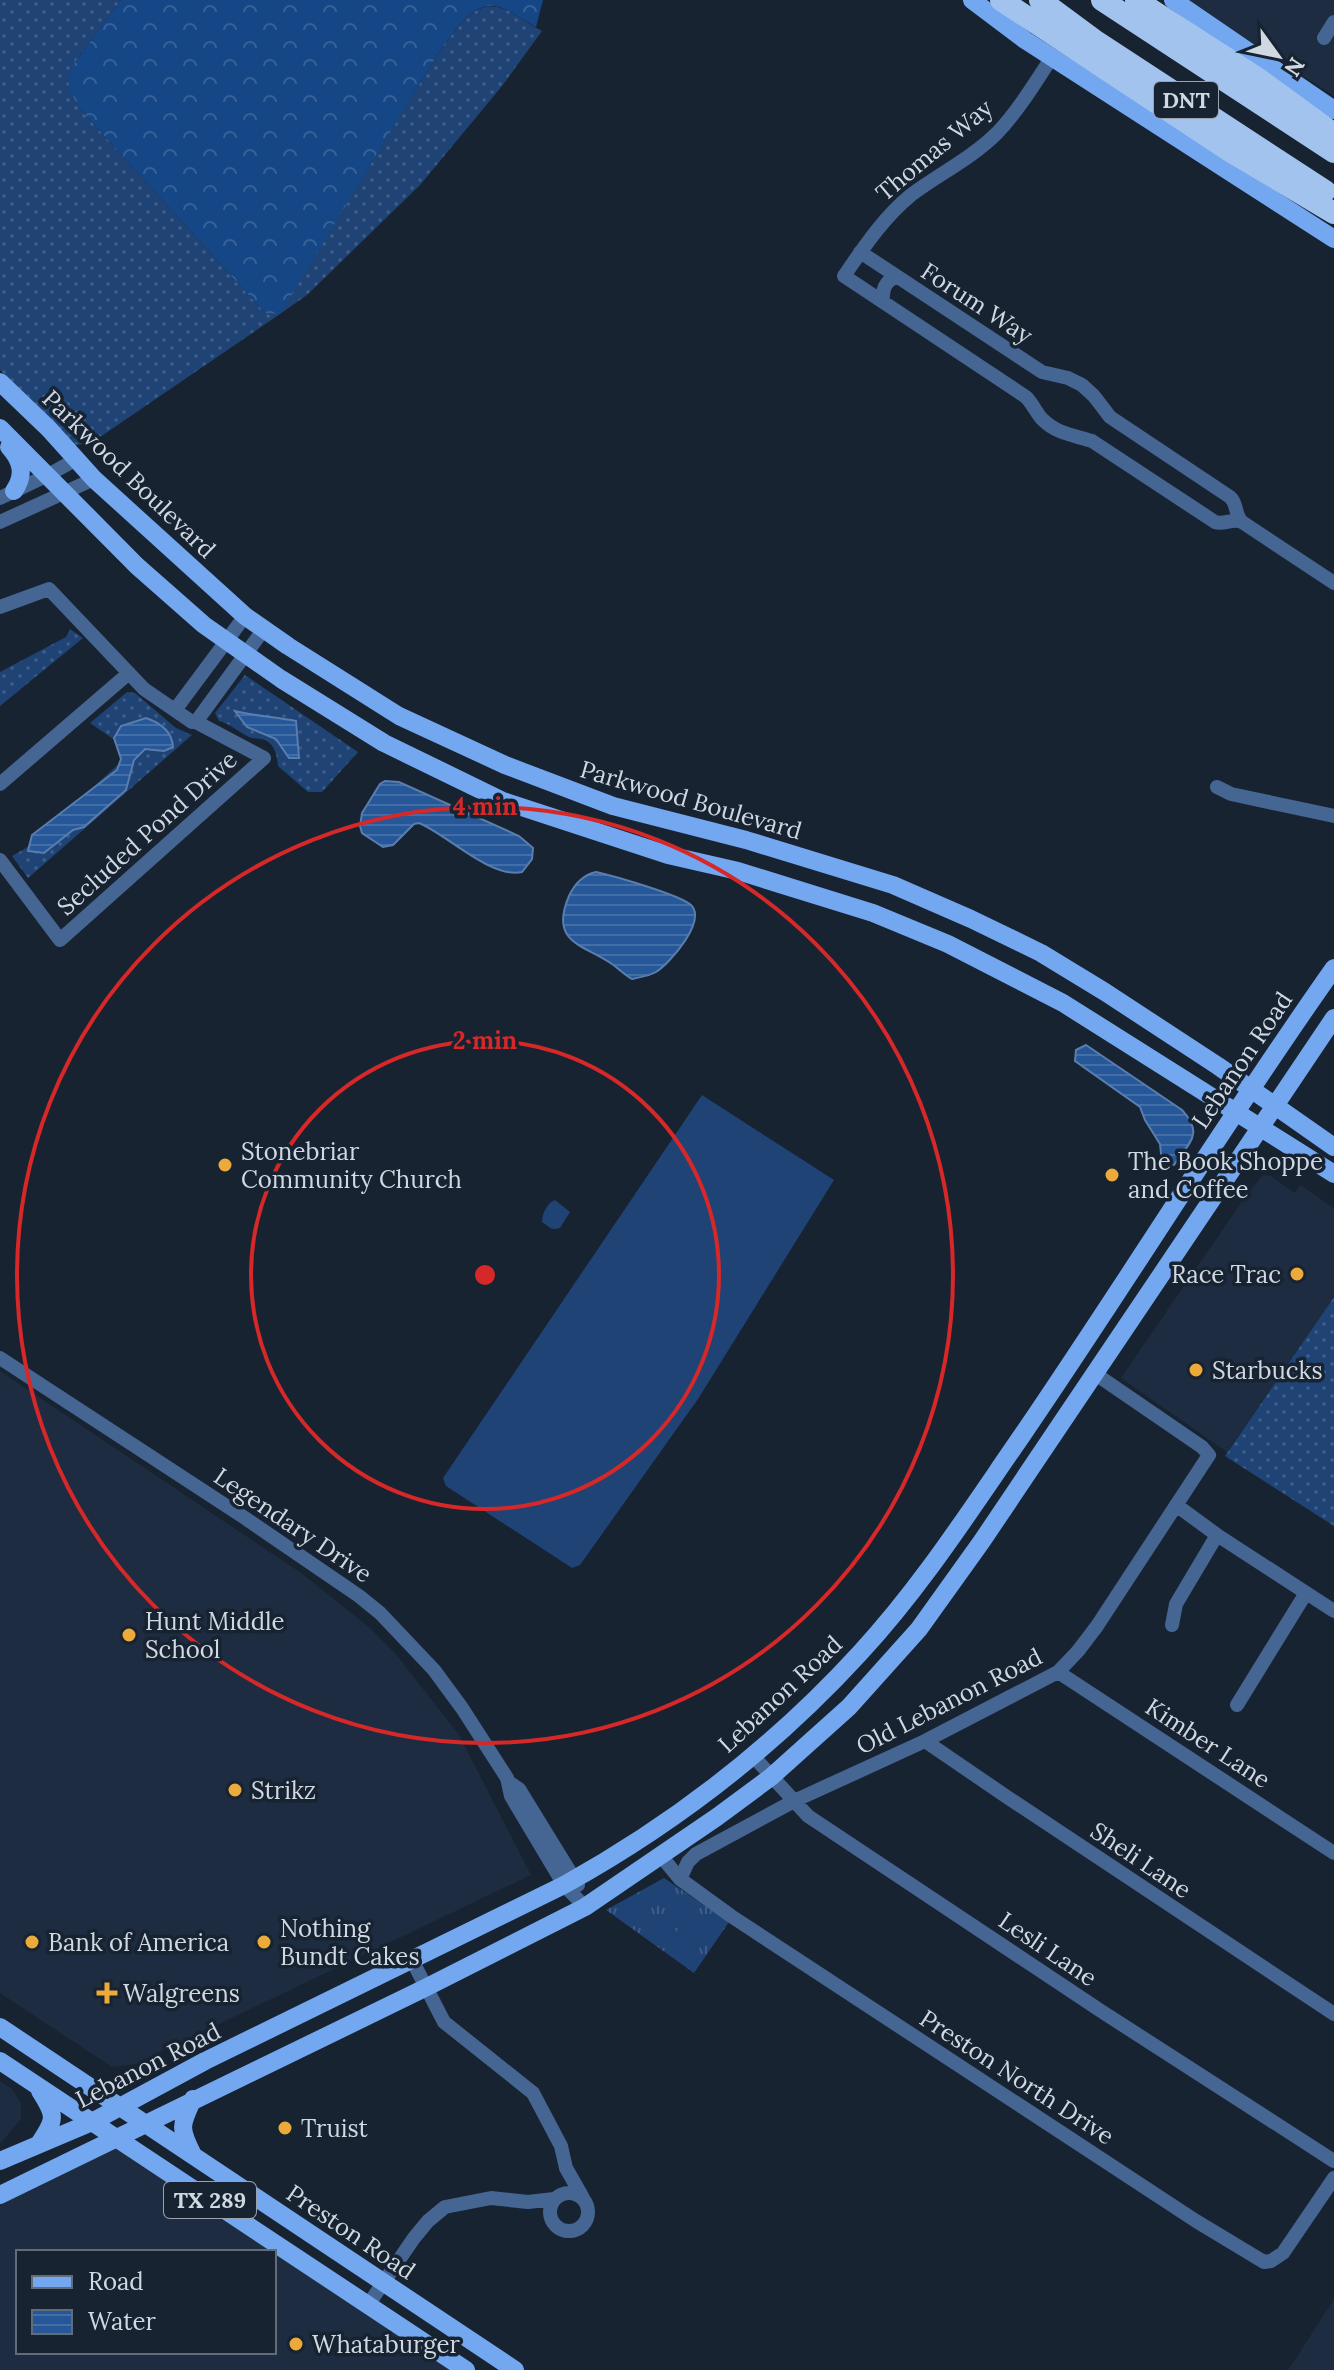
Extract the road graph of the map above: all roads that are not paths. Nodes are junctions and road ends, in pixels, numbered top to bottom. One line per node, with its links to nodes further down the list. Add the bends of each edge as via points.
1 (972, 0): 9 (main road)
2 (1001, 0): 14 (highway)
3 (1040, 0): 13 (highway, DNT)
4 (1102, 0): 12 (highway, DNT)
5 (1136, 0): 11 (highway)
6 (1173, 0): 10 (main road)
7 (1334, 22): 8 (street)
8 (1324, 38)
9 (1052, 57): 15 (main road); 16 (street, Thomas Way, via 996,133 911,196)
10 (1334, 110)
11 (1334, 134)
12 (1334, 152)
13 (1334, 197)
14 (1334, 213)
15 (1334, 239)
16 (860, 252): 17 (street, Thomas Way); 18 (street, Forum Way)
17 (844, 276): 19 (street, Forum Way)
18 (896, 276): 19 (street, Forum Way, via 884,287); 20 (street, Forum Way)
19 (883, 302): 22 (street, Forum Way)
20 (1033, 366): 22 (street, Forum Way); 23 (street, Forum Way, via 1080,384)
21 (0, 382): 27 (main road, Parkwood Boulevard)
22 (1017, 391): 26 (street, Forum Way, via 1054,429)
23 (1120, 424): 26 (street); 33 (street, Forum Way, via 1231,497)
24 (0, 428): 28 (main road)
25 (0, 435): 31 (main road, via 21,465 19,484)
26 (1104, 449): 33 (street, Forum Way, via 1214,521)
27 (75, 460): 28 (street); 29 (main road, Parkwood Boulevard)
28 (48, 475): 30 (main road); 31 (street)
29 (94, 479): 30 (street); 36 (main road, Parkwood Boulevard)
30 (66, 493): 32 (street); 38 (main road, via 137,566)
31 (7, 495)
32 (0, 522)
33 (1242, 522): 34 (street, Forum Way)
34 (1334, 583)
35 (0, 607): 40 (street, via 49,589)
36 (245, 616): 37 (main road, Parkwood Boulevard); 38 (street)
37 (264, 629): 39 (street); 42 (main road, Parkwood Boulevard)
38 (227, 643): 39 (main road); 41 (street)
39 (247, 655): 43 (street); 44 (main road)
40 (129, 673): 41 (street); 45 (street)
41 (175, 710): 43 (street)
42 (399, 716): 44 (main road); 47 (main road, Parkwood Boulevard)
43 (196, 722): 51 (street, Secluded Pond Drive, via 264,758 60,940)
44 (384, 743): 49 (main road, via 503,801)
45 (0, 784)
46 (1217, 787): 48 (street)
47 (576, 792): 49 (main road); 50 (main road, Parkwood Boulevard)
48 (1334, 816)
49 (566, 821): 52 (main road, via 668,855)
50 (746, 840): 52 (main road); 55 (main road, Parkwood Boulevard, via 893,885 1041,953)
51 (0, 860)
52 (738, 871): 57 (main road, via 873,913 977,958 1063,1003)
53 (1334, 968): 55 (main road, Lebanon Road)
54 (1334, 1018): 56 (main road, Lebanon Road)
55 (1251, 1089): 56 (main road, Parkwood Boulevard); 57 (main road, Lebanon Road)
56 (1274, 1105): 58 (main road, Lebanon Road); 59 (main road, Parkwood Boulevard)
57 (1235, 1111): 58 (main road); 62 (main road, Lebanon Road)
58 (1260, 1127): 60 (main road); 63 (main road, Lebanon Road)
59 (1334, 1147)
60 (1334, 1174)
61 (0, 1358): 78 (street, Legendary Drive, via 380,1613 462,1708 510,1783 511,1796)
62 (1074, 1359): 63 (main road); 72 (main road, Lebanon Road, via 904,1601 860,1653)
63 (1094, 1373): 64 (street, Old Lebanon Road, via 1209,1455); 73 (main road, Lebanon Road, via 919,1629 849,1707)
64 (1176, 1505): 65 (street); 69 (street, Old Lebanon Road, via 1097,1626)
65 (1217, 1535): 66 (street); 68 (street, via 1176,1604)
66 (1306, 1593): 67 (street); 70 (street)
67 (1334, 1611)
68 (1172, 1625)
69 (1058, 1672): 71 (street, Old Lebanon Road); 75 (street, Kimber Lane)
70 (1237, 1705)
71 (925, 1741): 74 (street, Old Lebanon Road); 82 (street, Sheli Lane)
72 (753, 1756): 73 (street, Lesli Lane); 78 (main road, Lebanon Road)
73 (771, 1777): 74 (street, Lesli Lane); 76 (main road, Lebanon Road)
74 (794, 1801): 77 (street, Old Lebanon Road, via 696,1854); 94 (street, Lesli Lane, via 808,1816)
75 (1334, 1853)
76 (661, 1856): 77 (street, Preston North Drive); 79 (main road, Lebanon Road)
77 (680, 1879): 96 (street, Preston North Drive, via 1264,2262 1283,2253)
78 (570, 1882): 79 (street, Legendary Drive); 80 (main road, Lebanon Road)
79 (585, 1907): 81 (main road, Lebanon Road)
80 (412, 1960): 81 (street); 87 (main road, Lebanon Road)
81 (425, 1988): 86 (main road, Lebanon Road); 95 (street, via 444,2022 533,2093 561,2146)
82 (1334, 2014)
83 (0, 2027): 87 (main road, Preston Road / TX 289)
84 (0, 2061): 85 (main road, TX 289)
85 (36, 2085): 88 (main road, TX 289); 91 (main road, via 53,2111 53,2122)
86 (193, 2099): 89 (main road, Lebanon Road); 92 (main road, via 182,2134)
87 (120, 2106): 88 (main road, Lebanon Road); 89 (main road, Preston Road / TX 289)
88 (92, 2122): 90 (main road, TX 289); 91 (main road, Lebanon Road)
89 (146, 2122): 90 (main road, Lebanon Road); 92 (main road, Preston Road / TX 289)
90 (116, 2138): 97 (main road, Lebanon Road); 103 (main road, TX 289)
91 (39, 2144): 93 (main road, Lebanon Road)
92 (192, 2153): 102 (main road, Preston Road / TX 289)
93 (0, 2161)
94 (1334, 2161)
95 (566, 2168): 98 (street); 99 (street)
96 (1334, 2178)
97 (0, 2195)
98 (558, 2196): 99 (street, via 576,2193); 100 (street); 101 (street, via 549,2209)
99 (583, 2198): 101 (street, via 588,2212 580,2228 563,2230)
100 (528, 2202): 101 (street); 102 (street, via 491,2198 445,2207 428,2221)
101 (550, 2218)
102 (383, 2282): 103 (street); 105 (main road, Preston Road / TX 289)
103 (368, 2305): 104 (main road, TX 289)
104 (466, 2370)
105 (515, 2370)

